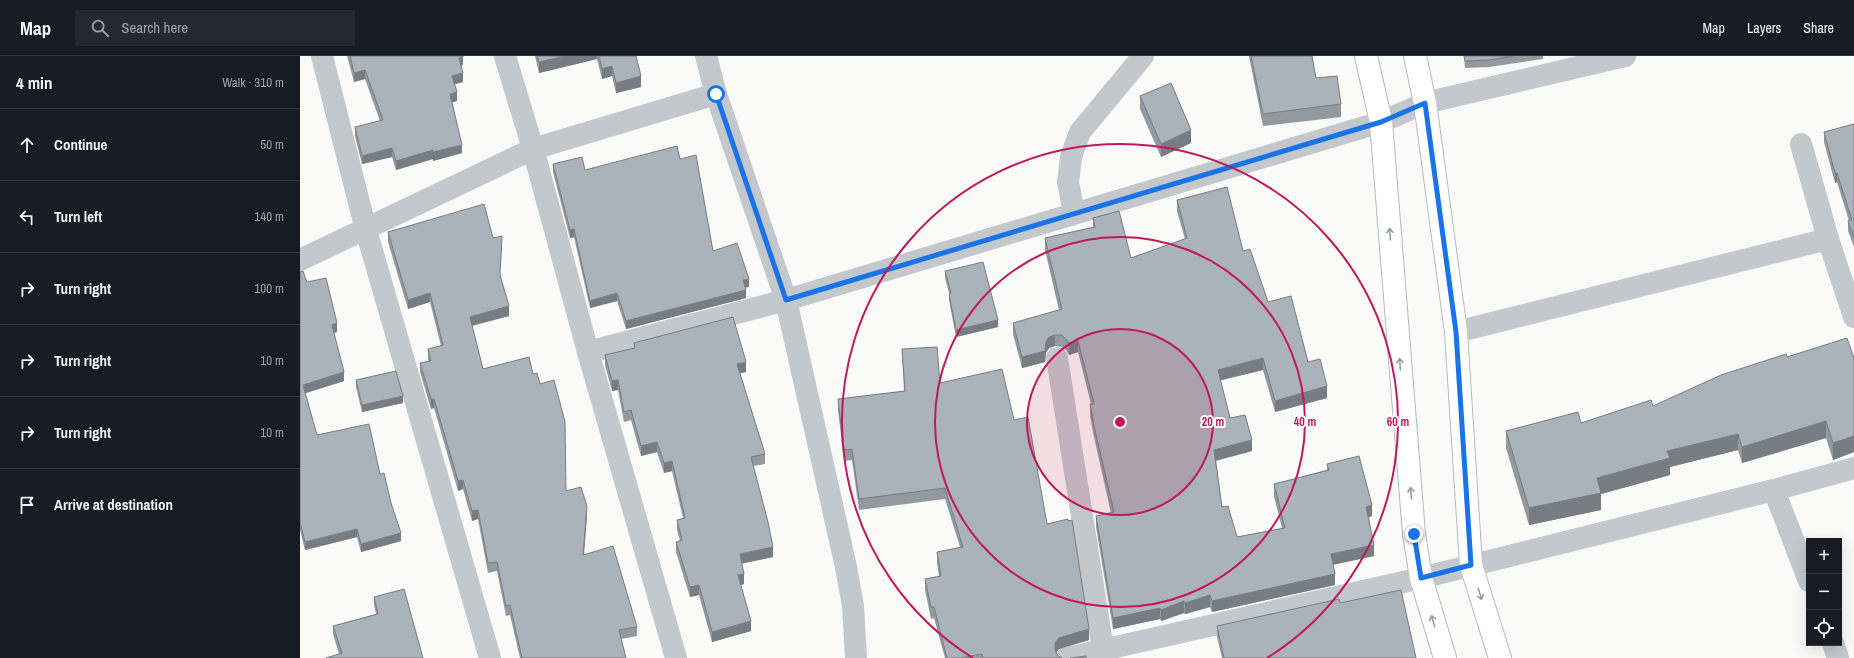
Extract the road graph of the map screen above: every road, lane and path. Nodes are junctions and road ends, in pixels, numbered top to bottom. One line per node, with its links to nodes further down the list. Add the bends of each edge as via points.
1 (322, 56): 14 (street)
2 (505, 56): 12 (street)
3 (706, 56): 8 (street)
4 (1143, 56): 13 (street, via 1080,132 1071,157 1068,182)
5 (1366, 56): 10 (street)
6 (1415, 56): 9 (street)
7 (1626, 56): 9 (street)
8 (716, 94): 12 (street); 17 (street)
9 (1425, 103): 10 (street); 19 (street)
10 (1381, 122): 13 (street); 26 (street, one-way to 10, via 1405,437)
11 (1801, 144): 15 (street)
12 (533, 149): 14 (street); 20 (street)
13 (1074, 213): 17 (street)
14 (366, 230): 16 (street); 29 (street)
15 (1828, 239): 18 (street); 19 (street)
16 (300, 260)
17 (786, 300): 20 (street); 31 (street, via 846,567 853,606)
18 (1854, 317)
19 (1456, 332): 24 (street)
20 (588, 352): 30 (street)
21 (1057, 358): 28 (street)
22 (1854, 468): 23 (street)
23 (1774, 490): 24 (street); 25 (street)
24 (1471, 565): 26 (street); 34 (street, one-way to 34)
25 (1806, 574)
26 (1421, 578): 28 (street); 33 (street, one-way to 26)
27 (1834, 646): 35 (street)
28 (1103, 649): 32 (street)
29 (490, 658)
30 (676, 658)
31 (856, 658)
32 (1067, 658)
33 (1445, 658)
34 (1500, 658)
35 (1838, 658)

